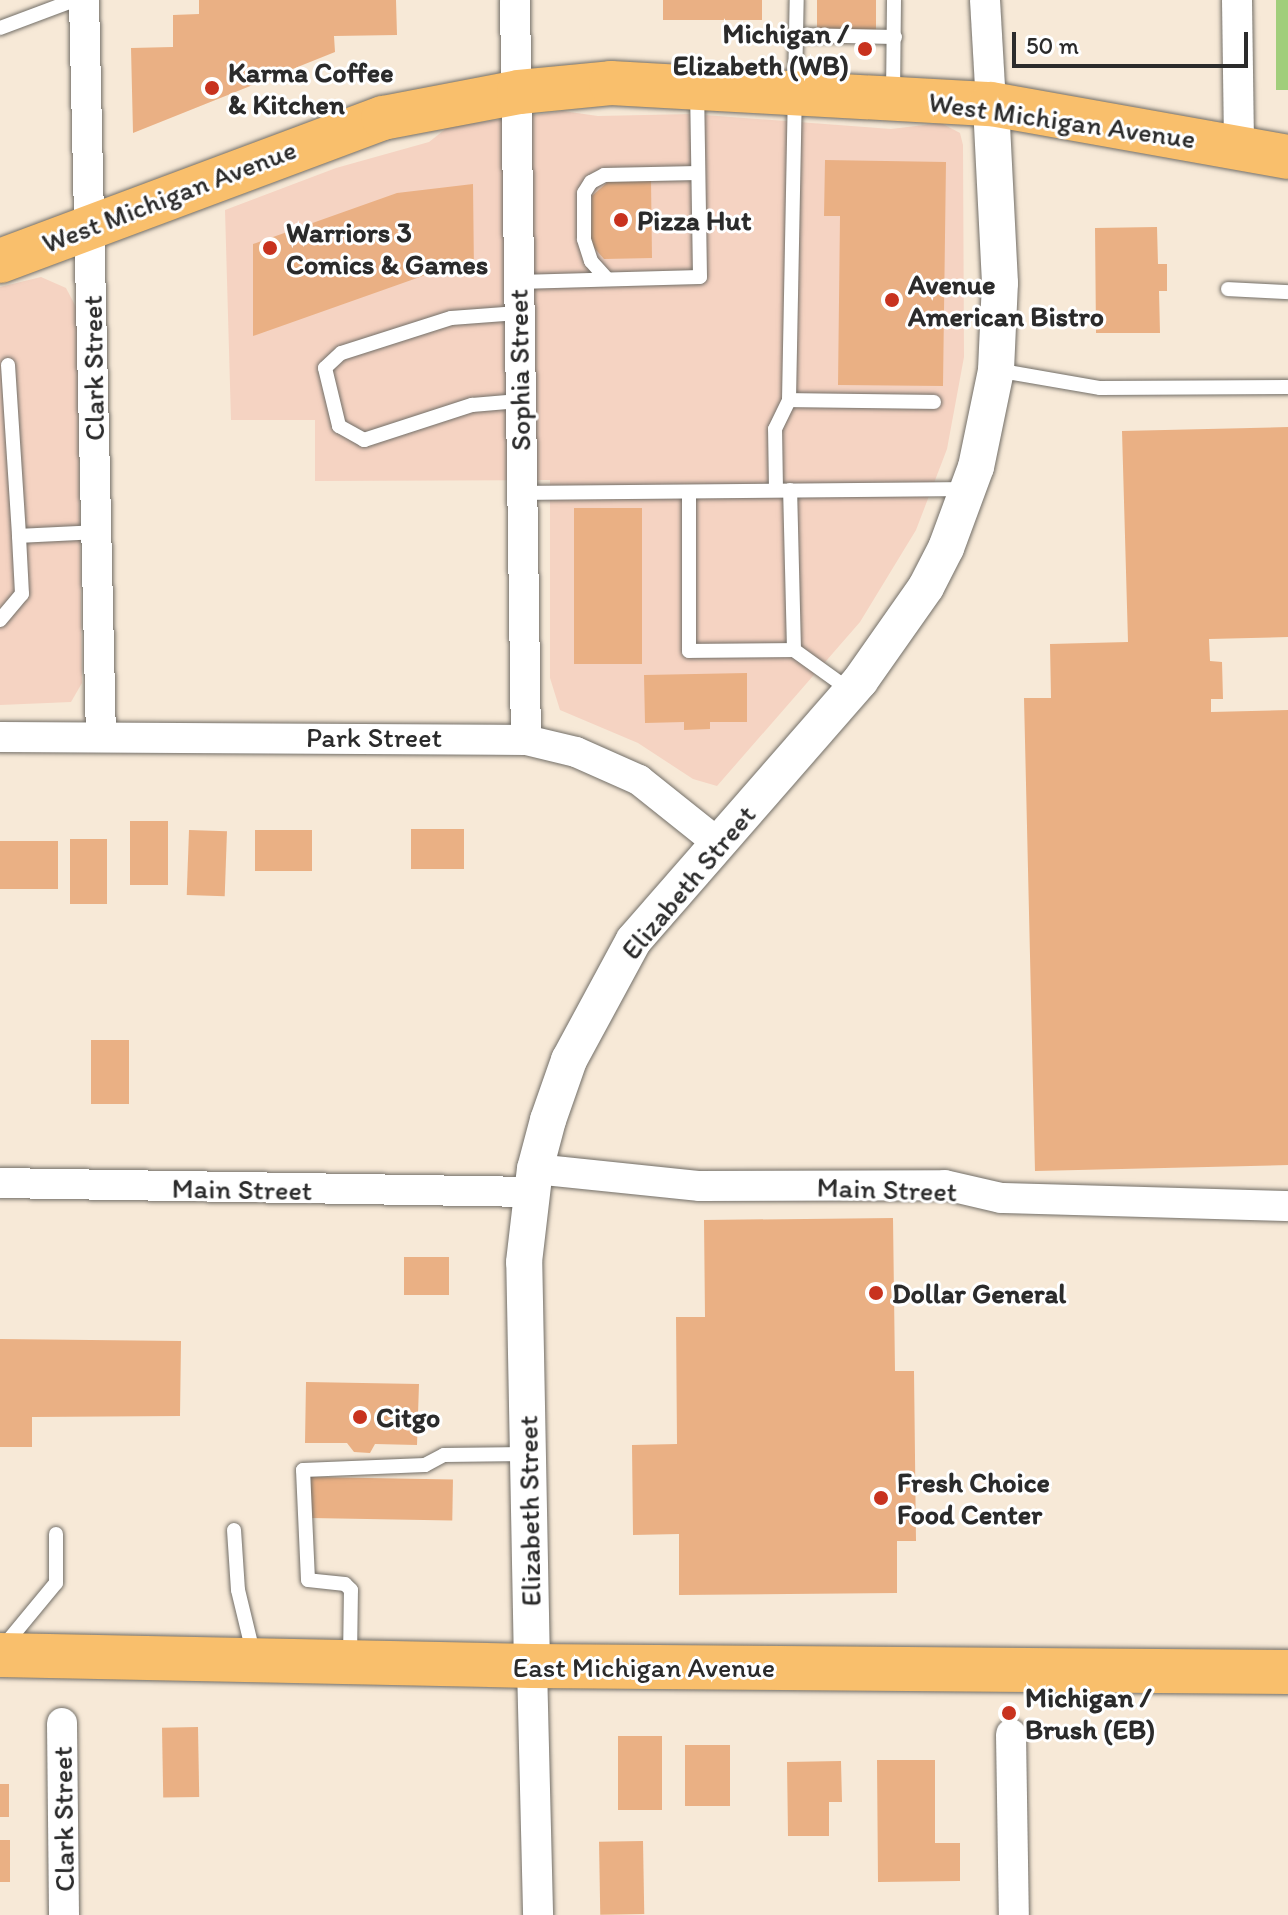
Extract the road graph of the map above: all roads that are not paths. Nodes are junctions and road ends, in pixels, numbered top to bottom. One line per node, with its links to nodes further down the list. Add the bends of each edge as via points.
1 (75, 0): 8 (lane)
2 (84, 0): 19 (street, Clark Street)
3 (515, 0): 13 (street, Sophia Street)
4 (797, 0): 9 (lane)
5 (894, 0): 10 (lane)
6 (985, 0): 15 (street, Elizabeth Street)
7 (1237, 0): 16 (street)
8 (0, 28)
9 (796, 35): 10 (lane); 12 (lane)
10 (895, 37): 14 (lane)
11 (697, 84): 12 (main road, West Michigan Avenue); 13 (main road, West Michigan Avenue, via 611,83); 18 (lane)
12 (791, 91): 14 (main road, West Michigan Avenue); 29 (lane)
13 (519, 92): 19 (main road, West Michigan Avenue, via 383,118); 22 (street, Sophia Street)
14 (892, 97): 15 (main road, West Michigan Avenue)
15 (991, 104): 16 (main road, West Michigan Avenue); 27 (street, Elizabeth Street, via 1000,283)
16 (1239, 148): 17 (main road, West Michigan Avenue)
17 (1288, 157)
18 (698, 173): 21 (lane, via 700,277); 21 (lane, via 604,175 591,182 584,193 584,239 591,261)
19 (90, 226): 20 (main road, West Michigan Avenue); 36 (street, Clark Street)
20 (0, 261)
21 (607, 279): 22 (lane)
22 (518, 282): 25 (street, Sophia Street)
23 (1228, 289): 24 (lane)
24 (1288, 292)
25 (518, 313): 30 (street, Sophia Street); 30 (lane, via 451,318 341,353 325,368 339,426 364,440 472,405)
26 (8, 365): 37 (lane)
27 (996, 370): 28 (lane, via 1100,388); 32 (street, Elizabeth Street)
28 (1288, 387)
29 (789, 400): 31 (lane); 33 (lane, via 775,429)
30 (519, 401): 35 (street, Sophia Street)
31 (934, 402)
32 (969, 489): 33 (lane); 40 (street, Elizabeth Street, via 926,587)
33 (783, 490): 34 (lane); 39 (lane)
34 (689, 492): 35 (lane); 39 (lane, via 689,651)
35 (521, 493): 43 (street, Sophia Street)
36 (97, 532): 37 (lane); 42 (street, Clark Street)
37 (19, 536): 38 (lane, via 22,594)
38 (0, 620)
39 (794, 650): 40 (lane)
40 (851, 691): 44 (street, Elizabeth Street)
41 (0, 737): 42 (street, Park Street)
42 (101, 737): 43 (street, Park Street)
43 (526, 740): 44 (street, Park Street, via 576,752 639,780)
44 (718, 843): 45 (street, Elizabeth Street, via 634,940 594,1007 569,1060)
45 (533, 1181): 46 (street, Main Street); 47 (street, Main Street, via 945,1185 1001,1198); 48 (street, Elizabeth Street, via 524,1262)
46 (0, 1183)
47 (1288, 1206)
48 (527, 1454): 53 (lane, via 444,1455 425,1465 303,1470 308,1580 345,1584 351,1590); 54 (street, Elizabeth Street)
49 (234, 1530): 52 (lane, via 238,1590)
50 (56, 1534): 51 (lane, via 56,1583)
51 (0, 1653): 52 (main road, East Michigan Avenue)
52 (256, 1662): 53 (main road, East Michigan Avenue)
53 (350, 1664): 54 (main road, East Michigan Avenue)
54 (532, 1666): 55 (main road, East Michigan Avenue); 59 (street, Elizabeth Street)
55 (1288, 1672)
56 (62, 1723): 58 (street, Clark Street)
57 (1011, 1734): 60 (street)
58 (64, 1915)
59 (538, 1915)
60 (1014, 1915)

